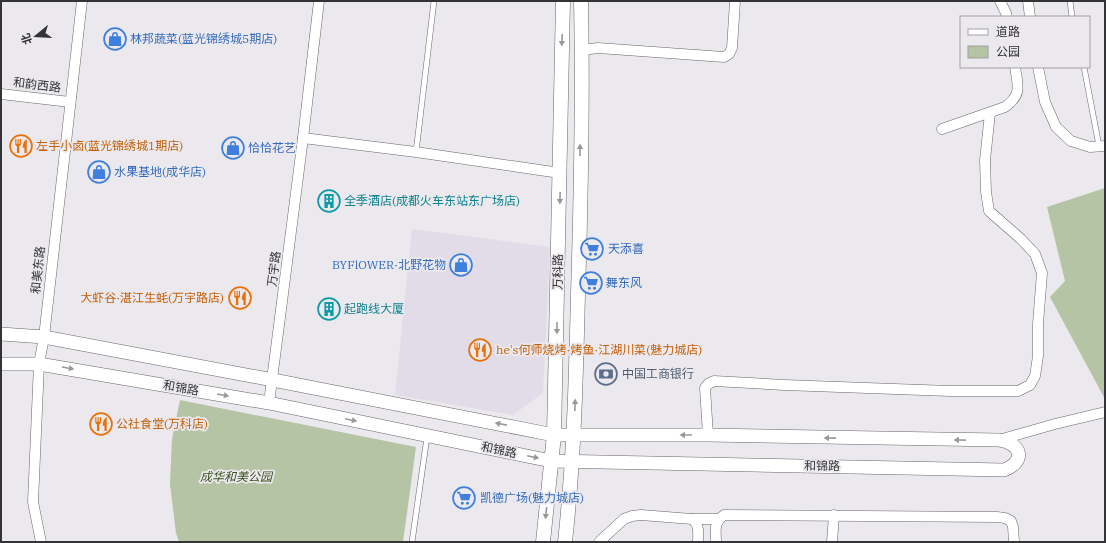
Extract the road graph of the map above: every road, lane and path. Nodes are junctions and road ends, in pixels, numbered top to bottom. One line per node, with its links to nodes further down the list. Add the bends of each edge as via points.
1 (82, 1): 19 (street, 和美东路)
2 (315, 1): 22 (street, 万宇路)
3 (319, 1): 22 (street, 万宇路)
4 (434, 1): 24 (lane)
5 (564, 1): 25 (main road, 万科路, one-way to 25)
6 (581, 1): 14 (main road, 万科路)
7 (735, 1): 14 (street, via 732,48 724,57 598,48)
8 (1000, 1): 11 (street)
9 (1028, 1): 12 (street)
10 (1070, 1): 13 (lane)
11 (1007, 16)
12 (1030, 16)
13 (1072, 16)
14 (582, 50): 34 (main road, 万科路, one-way to 14)
15 (1015, 68): 20 (street, via 1017,94 1012,102)
16 (1038, 68): 23 (street, via 1045,102 1056,127 1071,141 1090,147)
17 (1084, 68): 23 (lane)
18 (1, 94): 19 (street, 和韵西路)
19 (70, 102): 27 (street, 和美东路)
20 (990, 113): 21 (street); 36 (street, via 984,160 989,210 1035,254 1042,273 1038,356 1035,376 1030,384 1018,391 950,391 714,381 705,388)
21 (942, 129)
22 (303, 138): 24 (street); 30 (street, 万宇路)
23 (1102, 146)
24 (416, 152): 25 (street)
25 (560, 173): 33 (main road, 万科路, one-way to 33)
26 (1, 334): 27 (street)
27 (44, 337): 29 (street, 和美东路); 30 (street)
28 (1, 364): 29 (street, 和锦路)
29 (39, 364): 31 (street, 和锦路, one-way to 31); 43 (street, 和美东路, via 33,502)
30 (273, 380): 31 (street, 万宇路); 33 (street, one-way to 30)
31 (269, 403): 35 (street, 和锦路, one-way to 35)
32 (1105, 412): 37 (street)
33 (554, 435): 34 (street); 38 (main road, 万科路)
34 (574, 435): 36 (street, one-way to 34); 39 (main road, 万科路)
35 (428, 436): 38 (street, 和锦路, one-way to 38); 44 (lane)
36 (708, 436): 37 (street, one-way to 36)
37 (999, 440): 39 (street, 和锦路, via 1014,445 1018,455 1012,467 1004,470)
38 (551, 461): 39 (street, 和锦路); 45 (main road, 万科路, one-way to 45)
39 (572, 461): 46 (main road, 万科路)
40 (834, 515): 42 (street, via 724,515); 50 (street); 51 (street, via 1005,518 1011,521)
41 (692, 519): 42 (street); 47 (street, via 632,516 624,519); 48 (street, via 698,527)
42 (719, 519): 49 (street, via 716,524)
43 (40, 542)
44 (412, 542)
45 (543, 542)
46 (565, 542)
47 (599, 542)
48 (698, 542)
49 (716, 542)
50 (832, 542)
51 (1014, 542)

